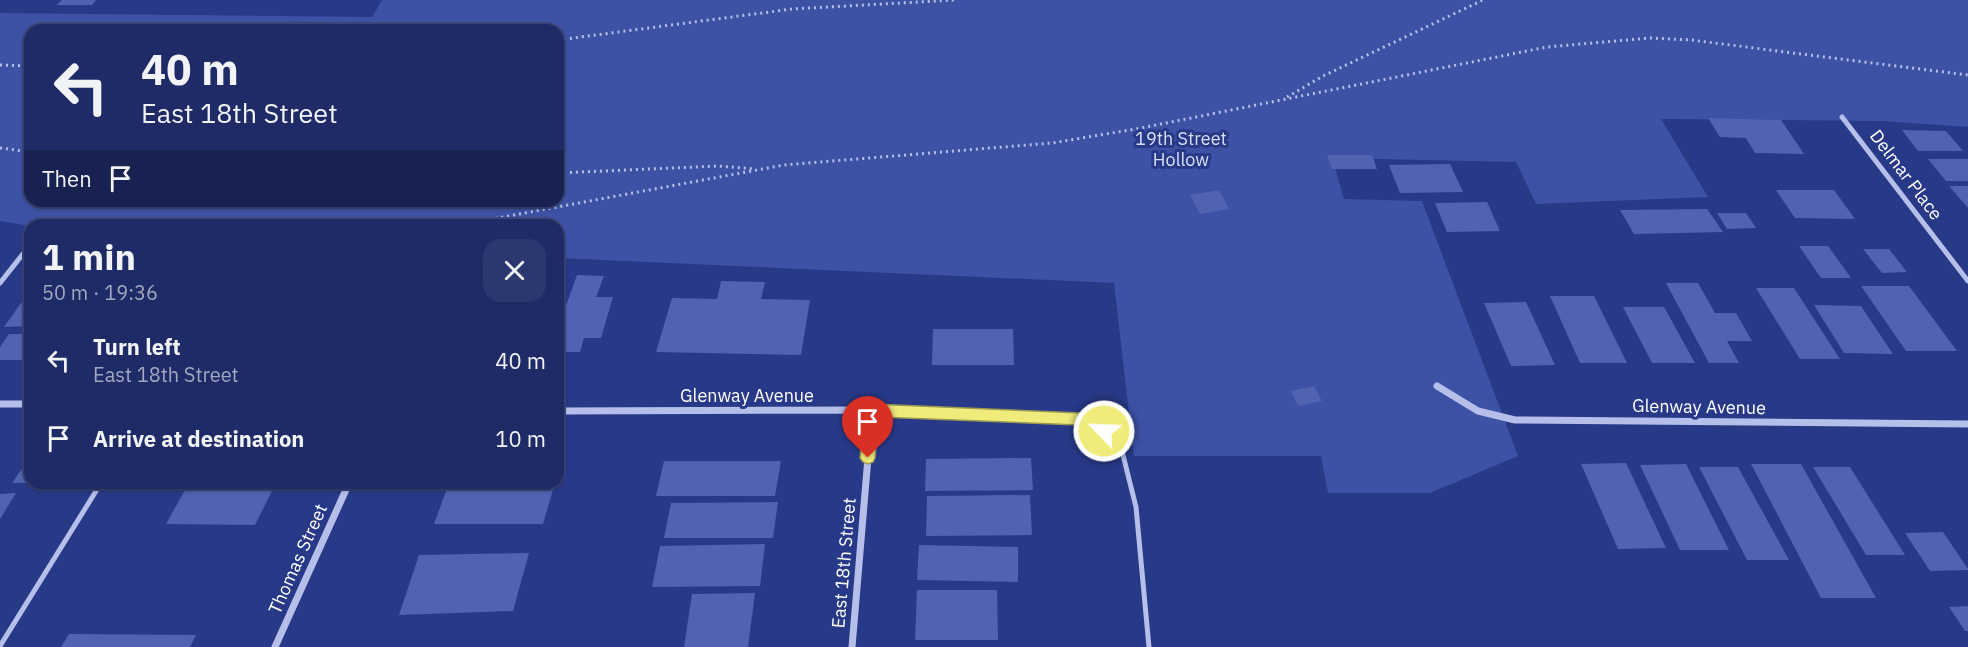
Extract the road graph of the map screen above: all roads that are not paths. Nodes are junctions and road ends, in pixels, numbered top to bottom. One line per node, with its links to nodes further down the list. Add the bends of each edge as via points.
1 (1842, 117): 3 (street, Delmar Place)
2 (24, 253): 4 (street)
3 (1968, 281)
4 (0, 283)
5 (1437, 386): 11 (street, Glenway Avenue, via 1478,411 1515,420)
6 (0, 404): 7 (street)
7 (24, 404)
8 (872, 410): 9 (street, Glenway Avenue); 10 (street, Glenway Avenue); 16 (street, East 18th Street)
9 (564, 411)
10 (1081, 419): 17 (lane, via 1104,431 1122,451 1136,507)
11 (1968, 424)
12 (96, 489): 14 (lane)
13 (346, 489): 15 (street, Thomas Street)
14 (0, 646)
15 (275, 647)
16 (852, 647)
17 (1149, 647)

